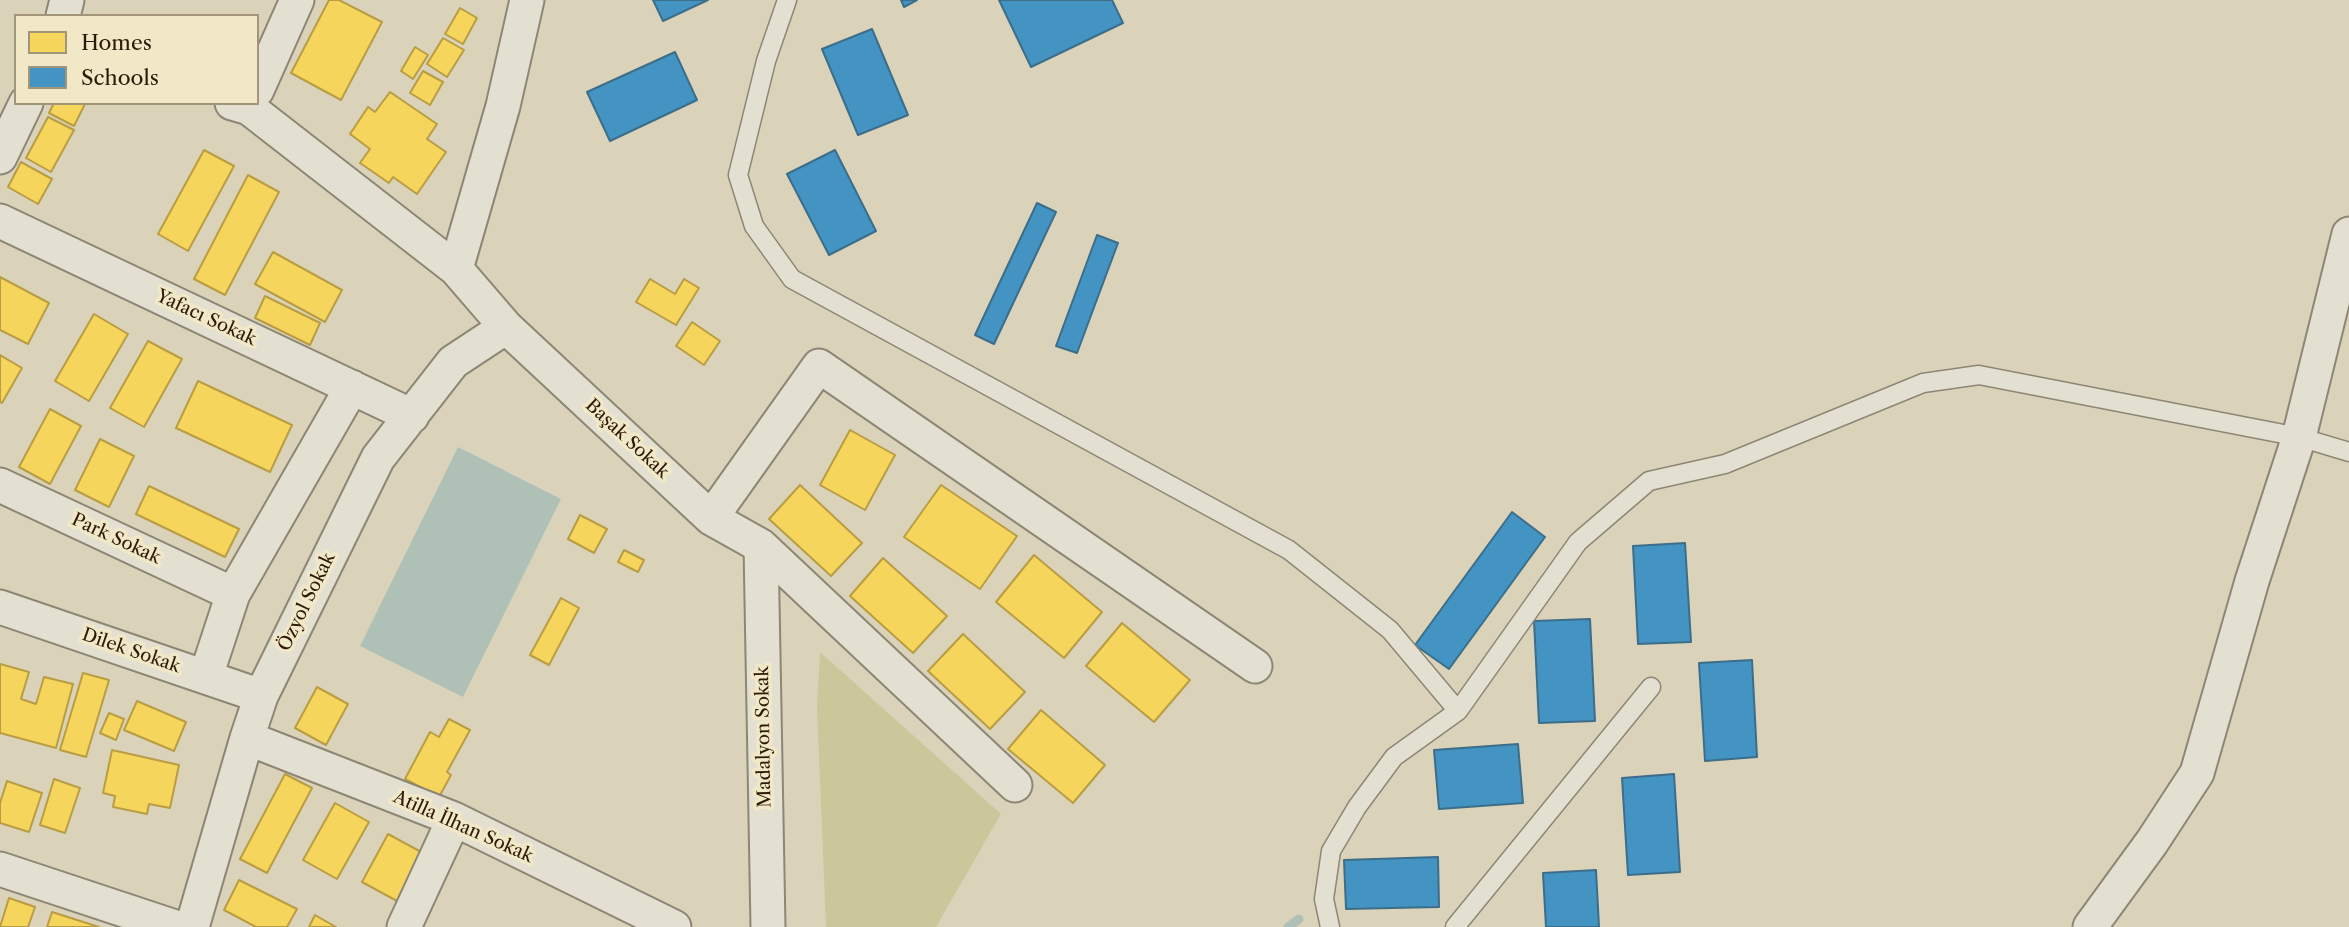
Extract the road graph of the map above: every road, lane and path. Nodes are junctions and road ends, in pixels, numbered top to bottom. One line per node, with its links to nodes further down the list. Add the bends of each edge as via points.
1 (297, 0): 4 (street)
2 (527, 0): 10 (street, via 503,106)
3 (787, 0): 25 (lane, via 766,61 738,175 754,226 792,279 1289,550 1390,630)
4 (259, 77)
5 (25, 105): 7 (street)
6 (252, 105): 10 (street, Başak Sokak)
7 (0, 157)
8 (0, 221): 12 (street, Yafacı Sokak)
9 (2349, 234): 14 (street)
10 (456, 269): 11 (street, Başak Sokak)
11 (506, 327): 13 (street, Özyol Sokak, via 453,362); 17 (street, Başak Sokak)
12 (352, 387): 13 (street, Yafacı Sokak); 19 (street)
13 (412, 416): 24 (street, Özyol Sokak, via 378,458)
14 (2299, 437): 15 (lane); 25 (lane, via 1979,375 1923,383 1725,464 1649,481 1578,542); 37 (street, via 2197,773)
15 (2349, 452)
16 (0, 485): 19 (street, Park Sokak)
17 (711, 518): 18 (street, Başak Sokak); 21 (street, via 819,366)
18 (761, 546): 27 (street, Başak Sokak); 34 (street, Madalyon Sokak)
19 (233, 594): 22 (street)
20 (0, 607): 22 (street, Dilek Sokak)
21 (1255, 666)
22 (206, 676): 24 (street, Dilek Sokak)
23 (1651, 687): 36 (lane)
24 (261, 696): 26 (street, Özyol Sokak)
25 (1458, 711): 35 (lane, via 1394,757 1357,807 1331,851 1324,899)
26 (247, 738): 28 (street, Atilla İlhan Sokak); 31 (street, Özyol Sokak)
27 (1015, 785)
28 (454, 819): 32 (street); 33 (street, Atilla İlhan Sokak)
29 (0, 869): 30 (street)
30 (175, 927)
31 (192, 927)
32 (404, 927)
33 (674, 927)
34 (768, 927)
35 (1329, 927)
36 (1455, 927)
37 (2090, 927)

